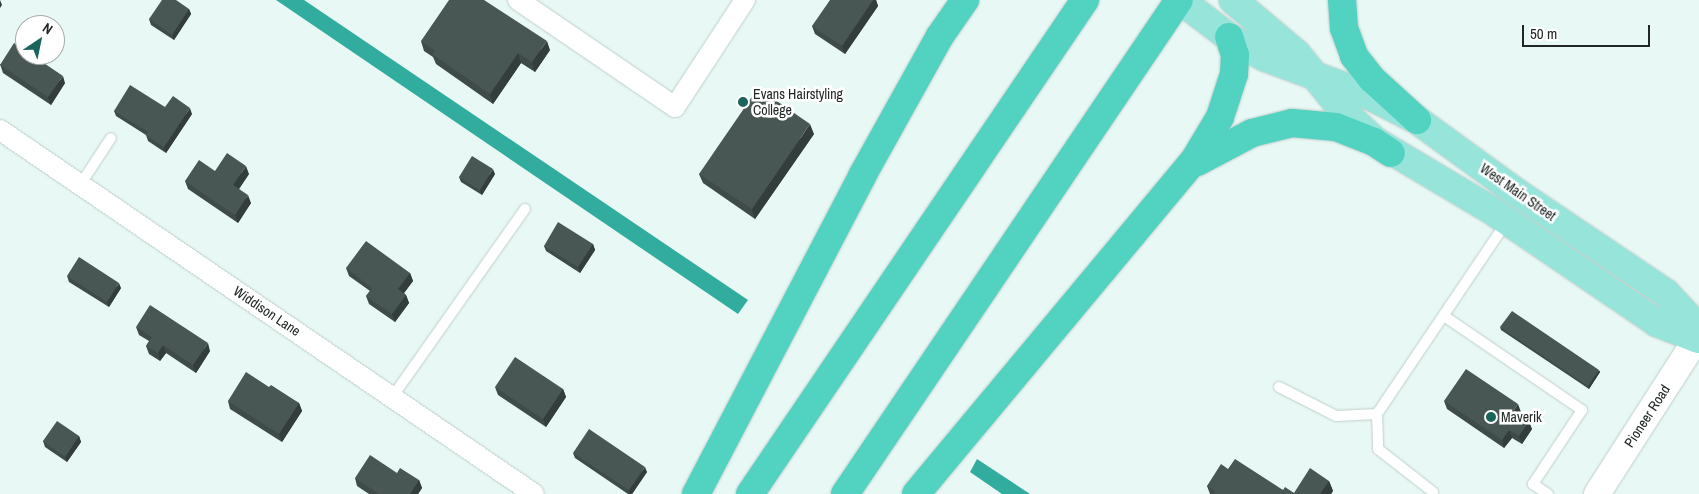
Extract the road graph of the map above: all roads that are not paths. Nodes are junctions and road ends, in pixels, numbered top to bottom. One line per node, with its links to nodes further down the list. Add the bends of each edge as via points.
1 (518, 0): 2 (street, via 675,107)
2 (745, 0)
3 (958, 0): 9 (highway)
4 (965, 0): 9 (highway)
5 (1180, 0): 10 (main road, West Main Street); 29 (highway)
6 (1233, 0): 11 (main road, West Main Street, via 1276,33)
7 (1342, 0): 12 (highway, via 1344,28 1354,56 1372,79)
8 (1083, 3): 28 (highway)
9 (940, 36): 27 (highway, via 862,176)
10 (1229, 37): 11 (main road, West Main Street, via 1264,57); 16 (highway, via 1236,64 1228,96 1208,139)
11 (1316, 77): 12 (main road, West Main Street, via 1370,96); 15 (main road, West Main Street, via 1346,114)
12 (1417, 120): 21 (main road, West Main Street, via 1516,192 1666,292 1685,312)
13 (0, 130): 17 (street, Widdison Lane)
14 (111, 138): 17 (lane)
15 (1392, 153): 16 (highway, via 1356,133 1336,127 1292,123 1232,141 1213,151); 21 (main road, West Main Street, via 1491,210 1657,323)
16 (1179, 178): 30 (highway)
17 (80, 185): 23 (street, Widdison Lane)
18 (525, 209): 23 (lane)
19 (1499, 232): 20 (lane)
20 (1444, 316): 24 (lane); 31 (lane, via 1582,410 1533,484)
21 (1698, 337): 32 (street, Pioneer Road)
22 (1279, 388): 24 (lane, via 1336,416)
23 (393, 396): 26 (street, Widdison Lane)
24 (1377, 414): 25 (lane, via 1378,449)
25 (1433, 492)
26 (534, 494)
27 (696, 494)
28 (750, 494)
29 (845, 494)
30 (916, 494)
31 (1548, 494)
32 (1597, 494)

